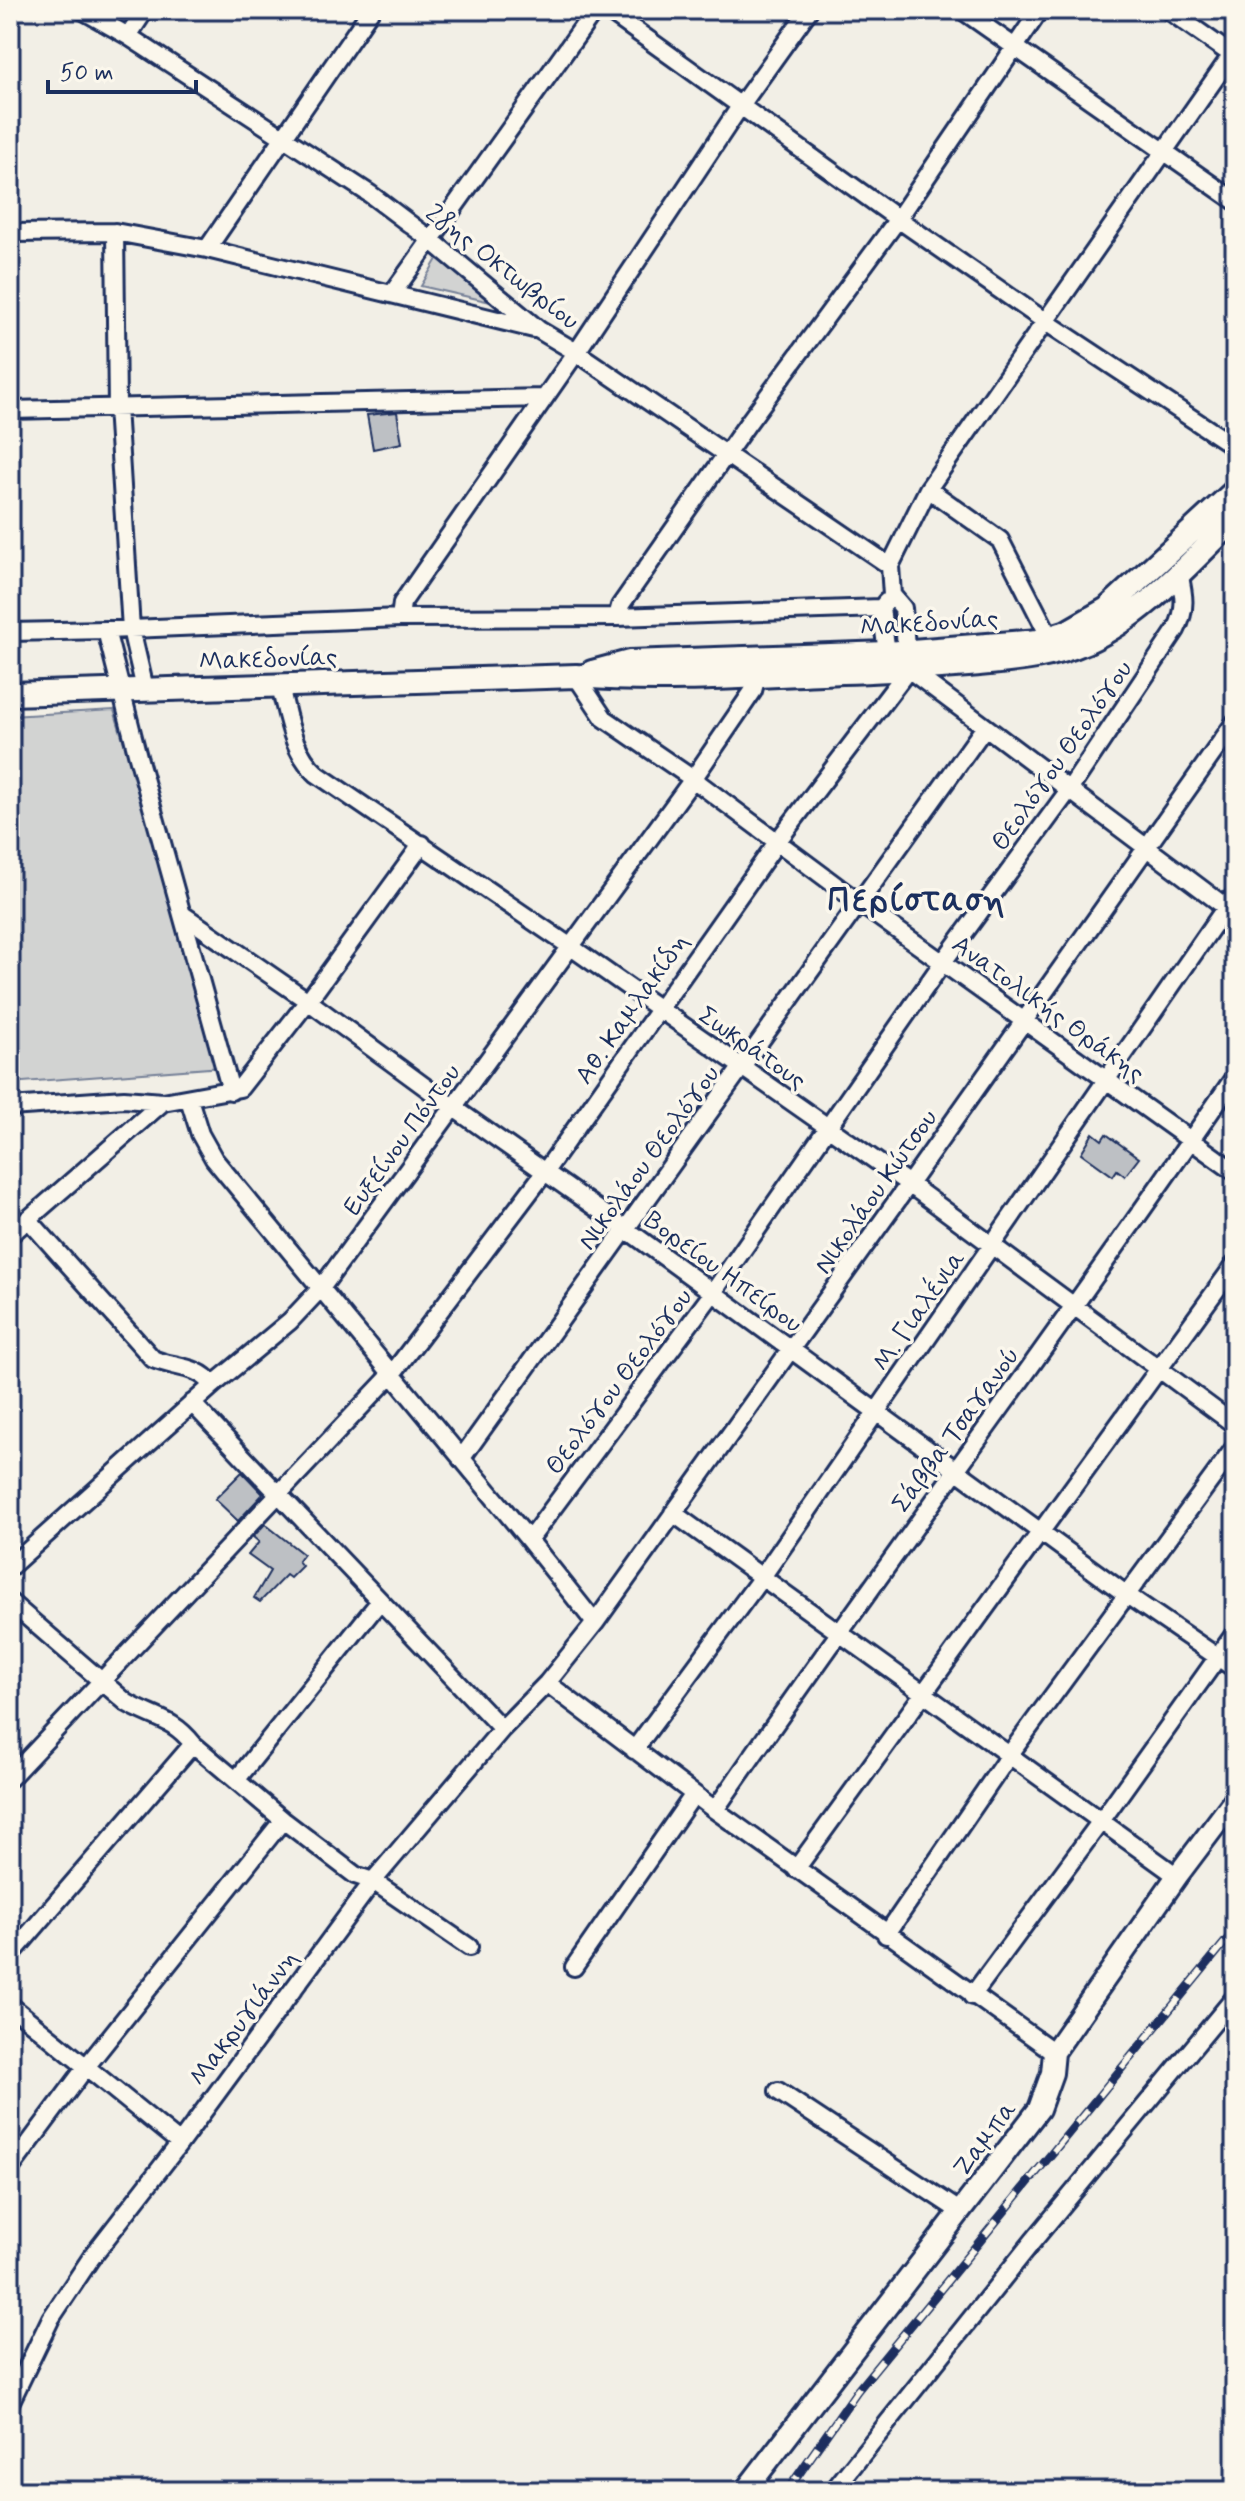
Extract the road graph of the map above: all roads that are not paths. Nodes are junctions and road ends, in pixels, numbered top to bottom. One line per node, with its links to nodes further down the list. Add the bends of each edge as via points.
1 (82, 10): 10 (street, 28ης Οκτωβρίου)
2 (145, 10): 10 (street)
3 (371, 10): 14 (street)
4 (595, 10): 20 (street)
5 (607, 10): 13 (street)
6 (809, 10): 13 (street)
7 (962, 10): 11 (street)
8 (1040, 10): 11 (street)
9 (1168, 10): 12 (street)
10 (128, 36): 14 (street, 28ης Οκτωβρίου)
11 (1015, 47): 15 (street); 17 (street)
12 (1234, 54): 15 (street)
13 (741, 105): 17 (street); 25 (street)
14 (282, 137): 20 (street, 28ης Οκτωβρίου); 21 (street)
15 (1164, 152): 16 (street); 23 (street)
16 (1235, 201)
17 (898, 219): 23 (street); 30 (street)
18 (115, 232): 19 (street); 21 (street); 27 (street)
19 (10, 233)
20 (431, 240): 22 (street); 24 (street, 28ης Οκτωβρίου)
21 (207, 249): 22 (street)
22 (392, 294): 24 (street)
23 (1046, 322): 29 (street); 31 (street)
24 (539, 330): 25 (street, 28ης Οκτωβρίου)
25 (576, 352): 26 (street); 30 (street, 28ης Οκτωβρίου)
26 (544, 398): 27 (street); 38 (street, via 402,603)
27 (117, 407): 28 (street); 40 (street)
28 (10, 410)
29 (1235, 447)
30 (727, 456): 34 (street, 28ης Οκτωβρίου); 37 (street)
31 (928, 489): 34 (street); 39 (street, via 1000,540)
32 (1235, 491): 43 (main road, Μακεδονίας, via 1107,609 1067,632 1038,641)
33 (1235, 519): 35 (main road, Μακεδονίας)
34 (890, 566): 36 (street)
35 (1179, 572): 43 (main road, Μακεδονίας, via 1114,626 1045,657); 52 (street, Θεολόγου Θεολόγου, via 1185,603 1176,630)
36 (886, 602): 37 (street); 43 (street, via 903,608)
37 (617, 617): 38 (street)
38 (400, 618): 40 (street)
39 (1044, 626)
40 (131, 629): 41 (street); 47 (street)
41 (106, 630): 42 (street); 47 (street)
42 (10, 632)
43 (900, 658): 44 (main road, Μακεδονίας, via 629,662); 45 (main road, Μακεδονίας); 50 (street); 53 (street, Αθ. Καμλακίδη)
44 (576, 676): 45 (main road, Μακεδονίας); 46 (main road, Μακεδονίας); 51 (street, Ανατολικής Θράκης, via 604,718)
45 (757, 676): 51 (street, Ευξείνου Πόντου, via 753,691)
46 (280, 686): 47 (main road, Μακεδονίας); 54 (street, Σωκράτους, via 307,766)
47 (134, 690): 48 (main road, Μακεδονίας); 58 (street, via 137,753)
48 (10, 694)
49 (1235, 722): 55 (street, Νικολάου Κώτσου)
50 (985, 727): 52 (street); 56 (street, Νικολάου Θεολόγου)
51 (693, 779): 53 (street, Ανατολικής Θράκης); 59 (street, Ευξείνου Πόντου)
52 (1069, 790): 55 (street); 60 (street, Θεολόγου Θεολόγου)
53 (777, 842): 56 (street, Ανατολικής Θράκης); 62 (street, Αθ. Καμλακίδη)
54 (422, 844): 59 (street, Σωκράτους); 61 (street)
55 (1147, 848): 57 (street); 63 (street, Νικολάου Κώτσου)
56 (858, 902): 60 (street, Ανατολικής Θράκης); 64 (street, Νικολάου Θεολόγου)
57 (1232, 905): 66 (street, Μ. Γιαλένια)
58 (182, 914): 61 (street, Βορείου Ηπείρου); 67 (street)
59 (571, 947): 62 (street, Σωκράτους); 71 (street, Ευξείνου Πόντου)
60 (943, 962): 63 (street, Ανατολικής Θράκης); 72 (street, Θεολόγου Θεολόγου)
61 (308, 1001): 67 (street, via 248,1081); 71 (street, Βορείου Ηπείρου)
62 (658, 1010): 64 (street, Σωκράτους); 75 (street, Αθ. Καμλακίδη)
63 (1025, 1019): 66 (street, Ανατολικής Θράκης); 76 (street, Νικολάου Κώτσου)
64 (741, 1069): 72 (street, Σωκράτους); 78 (street, Νικολάου Θεολόγου)
65 (1235, 1076): 73 (street, Σάββα Τσαγανού)
66 (1107, 1079): 73 (street, Ανατολικής Θράκης); 80 (street, Μ. Γιαλένια)
67 (231, 1091): 68 (street)
68 (189, 1099): 69 (street); 82 (street, via 214,1159)
69 (163, 1102): 70 (street, via 124,1099); 77 (street)
70 (10, 1107)
71 (454, 1108): 75 (street, Βορείου Ηπείρου); 82 (street, Ευξείνου Πόντου)
72 (829, 1128): 76 (street, Σωκράτους); 83 (street, Θεολόγου Θεολόγου)
73 (1192, 1139): 74 (street, Ανατολικής Θράκης); 84 (street, Σάββα Τσαγανού)
74 (1235, 1172)
75 (544, 1173): 78 (street, Βορείου Ηπείρου); 87 (street, Αθ. Καμλακίδη)
76 (909, 1184): 80 (street, Σωκράτους); 85 (street, Νικολάου Κώτσου)
77 (28, 1219): 79 (street); 88 (street, via 153,1359 197,1370)
78 (626, 1229): 83 (street, Βορείου Ηπείρου); 93 (street, Νικολάου Θεολόγου)
79 (10, 1235)
80 (992, 1247): 84 (street, Σωκράτους); 90 (street, Μ. Γιαλένια)
81 (1235, 1264): 86 (street)
82 (322, 1287): 87 (street); 88 (street, Ευξείνου Πόντου)
83 (712, 1294): 85 (street, Βορείου Ηπείρου); 98 (street, Θεολόγου Θεολόγου)
84 (1074, 1306): 86 (street, Σωκράτους); 94 (street, Σάββα Τσαγανού)
85 (791, 1349): 90 (street, Βορείου Ηπείρου); 96 (street, Νικολάου Κώτσου)
86 (1160, 1370): 91 (street, Σωκράτους); 97 (street)
87 (392, 1374): 93 (street); 95 (street, Αθ. Καμλακίδη)
88 (213, 1385): 89 (street, Ευξείνου Πόντου)
89 (192, 1403): 95 (street); 99 (street, Ευξείνου Πόντου)
90 (877, 1410): 94 (street, Βορείου Ηπείρου); 100 (street, Μ. Γιαλένια)
91 (1235, 1425)
92 (1235, 1447): 101 (street)
93 (461, 1459): 98 (street)
94 (955, 1469): 97 (street, Βορείου Ηπείρου); 105 (street, Σάββα Τσαγανού)
95 (279, 1493): 102 (street); 109 (street, Αθ. Καμλακίδη)
96 (673, 1513): 100 (street); 104 (street, Νικολάου Κώτσου)
97 (1041, 1533): 101 (street, Βορείου Ηπείρου); 111 (street)
98 (529, 1540): 104 (street)
99 (11, 1563)
100 (762, 1577): 105 (street); 114 (street, Μ. Γιαλένια)
101 (1127, 1595): 107 (street, Βορείου Ηπείρου); 115 (street)
102 (380, 1601): 112 (street); 117 (street)
103 (10, 1602): 109 (street)
104 (595, 1623): 110 (street, Νικολάου Κώτσου)
105 (837, 1633): 111 (street); 120 (street, Σάββα Τσαγανού)
106 (1235, 1633): 107 (street)
107 (1217, 1658): 108 (street, Βορείου Ηπείρου); 122 (street)
108 (1235, 1669)
109 (101, 1680): 113 (street, via 127,1703 182,1729); 116 (street, Αθ. Καμλακίδη)
110 (547, 1683): 112 (street, Μακρυγιάννη); 114 (street)
111 (924, 1692): 115 (street); 123 (street)
112 (502, 1729): 125 (street, Μακρυγιάννη)
113 (193, 1744): 117 (street); 128 (street)
114 (634, 1750): 118 (street)
115 (1010, 1754): 122 (street); 126 (street)
116 (10, 1778)
117 (237, 1779): 121 (street)
118 (694, 1794): 120 (street); 129 (street)
119 (1235, 1799): 124 (street, Ζαμπα)
120 (715, 1810): 123 (street)
121 (283, 1820): 125 (street, via 355,1875); 134 (street)
122 (1101, 1821): 124 (street); 130 (street)
123 (796, 1869): 126 (street)
124 (1177, 1876): 133 (street, Ζαμπα)
125 (373, 1881): 127 (street); 136 (street, Μακρυγιάννη)
126 (886, 1935): 130 (street)
127 (469, 1947)
128 (10, 1956)
129 (574, 1967)
130 (972, 1996): 133 (street)
131 (1235, 1997): 141 (street)
132 (10, 2005): 134 (street)
133 (1054, 2052): 138 (street, Ζαμπα, via 1039,2109)
134 (86, 2067): 136 (street); 137 (street)
135 (778, 2091): 138 (street)
136 (180, 2143): 139 (street, Μακρυγιάννη, via 71,2286)
137 (10, 2169)
138 (961, 2212): 140 (street, Ζαμπα)
139 (10, 2403)
140 (745, 2491)
141 (833, 2491)

